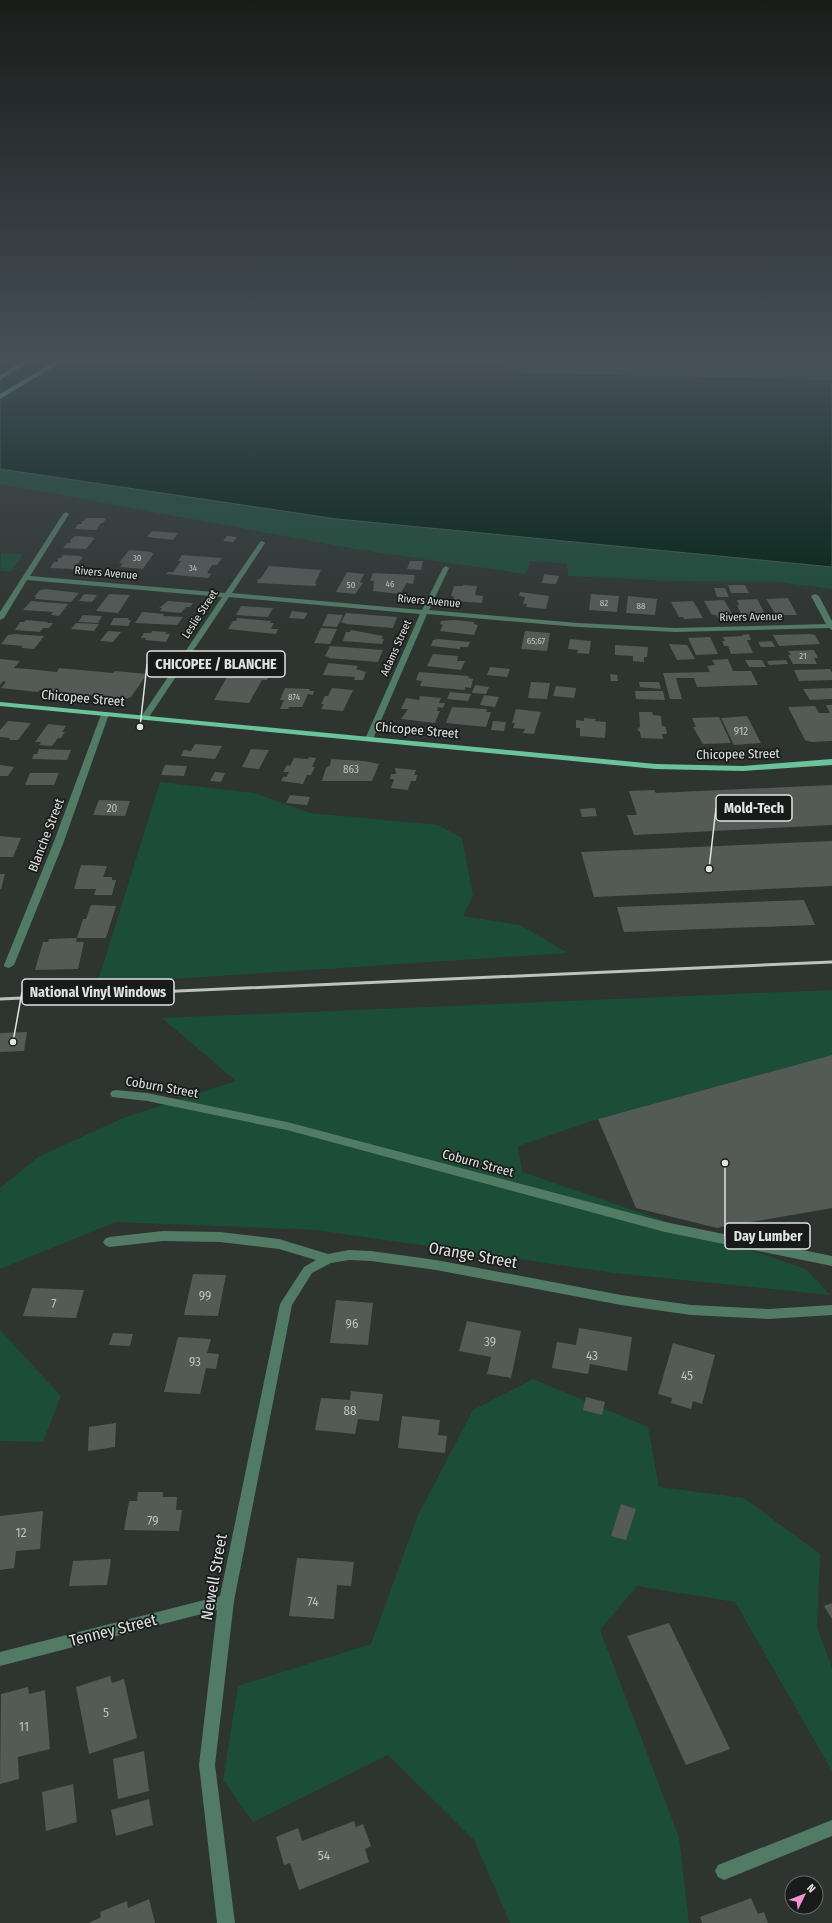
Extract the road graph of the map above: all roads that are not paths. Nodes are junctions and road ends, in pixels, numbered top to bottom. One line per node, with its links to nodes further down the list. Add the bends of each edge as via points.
1 (66, 514): 4 (street)
2 (262, 543): 5 (street, Leslie Street)
3 (446, 568): 7 (street, Adams Street)
4 (26, 578): 5 (street, Rivers Avenue); 8 (street)
5 (226, 595): 7 (street, Rivers Avenue); 12 (street, Leslie Street)
6 (815, 596): 9 (street)
7 (424, 612): 9 (street, Rivers Avenue, via 675,630); 13 (street, Adams Street)
8 (0, 618)
9 (831, 627)
10 (0, 704): 11 (main road, Chicopee Street)
11 (105, 714): 12 (main road, Chicopee Street); 15 (street, Blanche Street, via 58,844)
12 (145, 717): 13 (main road, Chicopee Street)
13 (369, 739): 14 (main road, Chicopee Street, via 632,766 712,769)
14 (832, 762)
15 (9, 965)
16 (116, 1094): 19 (street, Coburn Street, via 147,1097 287,1126 665,1227)
17 (109, 1242): 18 (street, Orange Street, via 164,1236 220,1237 278,1244)
18 (328, 1259): 20 (street, Orange Street, via 349,1255 371,1256 436,1265 621,1300 691,1310 769,1314); 21 (street, Newell Street, via 308,1270 286,1304)
19 (832, 1261)
20 (832, 1310)
21 (226, 1601): 22 (street, Tenney Street); 25 (street, Newell Street, via 207,1765)
22 (0, 1659)
23 (826, 1830): 24 (street)
24 (724, 1871)
25 (226, 1923)

